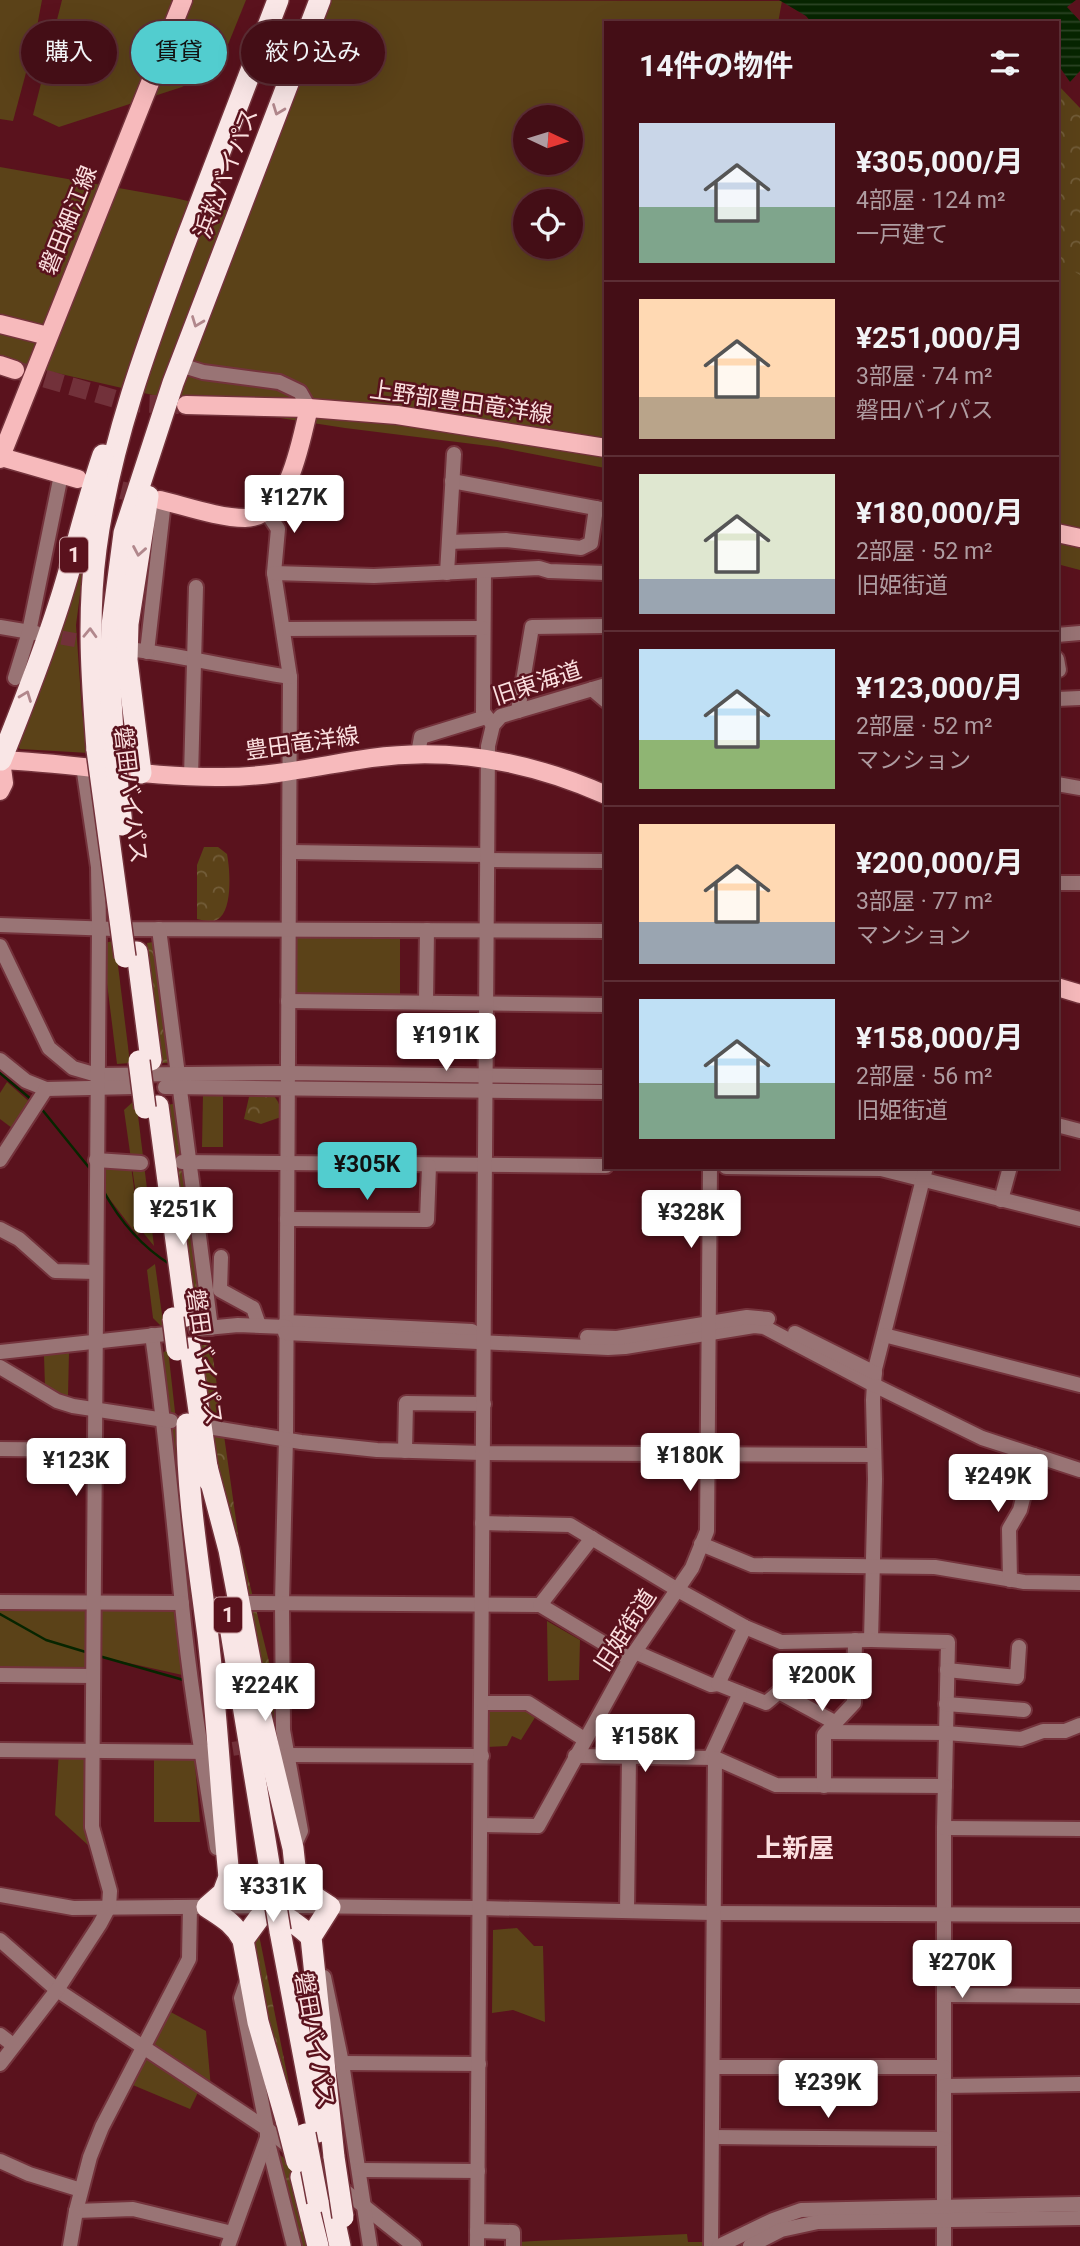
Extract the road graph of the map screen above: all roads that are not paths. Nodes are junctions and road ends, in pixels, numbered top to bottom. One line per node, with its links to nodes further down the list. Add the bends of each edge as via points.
1 (183, 0): 5 (main road, 磐田細江線)
2 (278, 0): 6 (highway, 浜松バイパス / 1)
3 (320, 0): 7 (highway, 浜松バイパス / 1, one-way to 7)
4 (0, 324): 5 (main road)
5 (50, 330): 12 (main road, 磐田細江線)
6 (145, 349): 41 (highway, 磐田バイパス / 1, one-way to 6, via 90,652 95,550); 44 (highway, 1, one-way to 6, via 59,604 123,391)
7 (180, 365): 9 (street, via 279,382 300,392); 41 (highway, 磐田バイパス / 1, via 124,533 112,625); 47 (highway, 1, one-way to 47, via 146,507 128,624 128,671)
8 (186, 405): 9 (main road, 上野部豊田竜洋線)
9 (309, 408): 10 (main road, 上野部豊田竜洋線, via 409,417); 17 (main road, via 284,493)
10 (604, 448)
11 (454, 454): 14 (street)
12 (0, 458): 13 (main road)
13 (69, 477): 30 (street)
14 (452, 481): 16 (street); 20 (street)
15 (162, 500): 17 (main road, via 248,518); 33 (street, via 142,651)
16 (601, 509): 20 (street, via 591,543 581,548 506,540)
17 (266, 511): 22 (street, via 278,529)
18 (1059, 533): 19 (main road)
19 (1080, 538)
20 (449, 542): 23 (street)
21 (484, 571): 23 (street); 24 (street, via 539,568); 28 (street)
22 (274, 573): 23 (street); 29 (street)
23 (447, 573)
24 (604, 573)
25 (196, 587): 33 (street)
26 (604, 626): 39 (street, via 532,627)
27 (0, 627): 30 (street)
28 (484, 628): 29 (street); 40 (street, via 483,712)
29 (283, 629): 34 (street)
30 (33, 633): 35 (street)
31 (1080, 633): 32 (street)
32 (1059, 635)
33 (195, 658): 34 (street); 48 (street)
34 (290, 677): 46 (street)
35 (15, 678)
36 (602, 685): 39 (street, 旧東海道)
37 (1080, 698): 38 (street)
38 (1059, 699)
39 (517, 711): 40 (street, 旧東海道)
40 (489, 721): 42 (street, 旧東海道, via 421,737); 43 (street)
41 (106, 750): 81 (highway, 磐田バイパス / 1, bridge, via 145,1060)
42 (418, 754): 43 (main road, 豊田竜洋線); 46 (main road, 豊田竜洋線)
43 (488, 759): 52 (main road, 豊田竜洋線, via 545,771); 54 (street)
44 (0, 760): 45 (main road, 豊田竜洋線); 51 (main road, via 4,783)
45 (83, 766): 47 (main road, 豊田竜洋線); 60 (street, via 98,867)
46 (288, 773): 48 (main road, 豊田竜洋線); 53 (street)
47 (141, 774): 48 (main road, 豊田竜洋線)
48 (191, 777)
49 (1059, 784): 50 (street)
50 (1080, 788)
51 (0, 791)
52 (604, 794)
53 (290, 852): 54 (street); 62 (street)
54 (487, 857): 55 (street); 64 (street)
55 (604, 861)
56 (1080, 867): 58 (street)
57 (1059, 883): 58 (street)
58 (1079, 883)
59 (0, 925): 60 (street)
60 (99, 928): 61 (street); 76 (street)
61 (159, 929): 62 (street); 81 (street)
62 (289, 929): 63 (street); 69 (street)
63 (427, 930): 64 (street); 70 (street)
64 (487, 931): 65 (street); 71 (street)
65 (604, 931)
66 (0, 946): 76 (street, via 49,1048)
67 (1059, 988): 68 (main road)
68 (1080, 994)
69 (288, 1001): 70 (street); 74 (street)
70 (426, 1002): 71 (street)
71 (487, 1003): 72 (street); 77 (street)
72 (604, 1004)
73 (0, 1060): 79 (street, via 26,1081)
74 (286, 1073): 77 (street); 80 (street); 81 (street)
75 (604, 1077): 77 (street)
76 (97, 1081): 78 (street); 79 (street); 81 (street); 86 (street)
77 (486, 1083): 80 (street); 82 (street); 90 (street)
78 (134, 1087)
79 (46, 1089): 85 (street)
80 (287, 1089): 81 (street); 89 (street)
81 (165, 1092): 87 (street); 106 (highway, 磐田バイパス / 1)
82 (604, 1092)
83 (1059, 1126): 84 (street)
84 (1080, 1131)
85 (0, 1160)
86 (96, 1160): 88 (street); 102 (street)
87 (185, 1162): 89 (street); 106 (street)
88 (141, 1163)
89 (288, 1164): 91 (street); 98 (street)
90 (486, 1164): 91 (street); 92 (street); 108 (street)
91 (429, 1166): 98 (street, via 427,1220)
92 (604, 1166)
93 (710, 1169): 105 (street)
94 (881, 1169): 96 (street)
95 (1009, 1169): 97 (street)
96 (925, 1174): 97 (street); 107 (street)
97 (1001, 1200): 99 (street)
98 (287, 1219): 104 (street)
99 (1080, 1219)
100 (0, 1229): 102 (street, via 19,1239 55,1271)
101 (221, 1257): 103 (street, via 219,1290 253,1308)
102 (96, 1272): 109 (street)
103 (259, 1325): 104 (street); 106 (street)
104 (286, 1327): 108 (street); 118 (street)
105 (707, 1329): 108 (street, via 625,1347); 112 (street, via 764,1327); 123 (street)
106 (181, 1332): 109 (street); 116 (highway, 磐田バイパス / 1); 116 (street); 126 (highway, 磐田バイパス / 1)
107 (884, 1335): 112 (street); 113 (street)
108 (486, 1337): 114 (street)
109 (95, 1341): 110 (street); 115 (street)
110 (0, 1352)
111 (0, 1367): 115 (street, via 57,1401)
112 (874, 1379): 124 (street); 125 (street, via 982,1438)
113 (1080, 1385)
114 (484, 1404): 121 (street, via 406,1403); 122 (street)
115 (95, 1409): 116 (street); 120 (street)
116 (175, 1421): 138 (street); 173 (highway, via 187,1469 208,1636); 175 (highway, 磐田バイパス / 1)
117 (214, 1428): 118 (street)
118 (286, 1438): 121 (street); 137 (street)
119 (0, 1449): 120 (street)
120 (94, 1450): 136 (street)
121 (405, 1451): 122 (street)
122 (483, 1453): 123 (street); 128 (street)
123 (708, 1454): 124 (street); 130 (street)
124 (874, 1455): 131 (street)
125 (1034, 1455): 127 (street); 132 (street, via 1020,1510 1009,1529)
126 (206, 1467): 172 (highway, via 229,1550 260,1712); 175 (highway, 磐田バイパス / 1)
127 (1080, 1470)
128 (482, 1523): 129 (street, via 570,1525); 140 (street)
129 (592, 1538): 134 (street); 141 (street)
130 (704, 1538): 131 (street, via 752,1565); 134 (street, 旧姫街道)
131 (873, 1565): 132 (street, via 935,1567); 144 (street)
132 (1010, 1580): 133 (street)
133 (1080, 1583)
134 (678, 1590): 142 (street); 146 (street, 旧姫街道)
135 (0, 1602): 136 (street)
136 (93, 1602): 138 (street); 149 (street)
137 (282, 1602): 139 (street); 140 (street); 159 (street)
138 (182, 1603): 162 (street)
139 (247, 1603)
140 (482, 1604): 141 (street); 152 (street)
141 (540, 1605): 146 (street)
142 (746, 1627): 143 (street, via 781,1642); 150 (street)
143 (855, 1640): 144 (street); 156 (street, via 854,1703)
144 (871, 1640): 147 (street, via 948,1642)
145 (1019, 1647): 147 (street, via 1017,1677)
146 (633, 1655): 150 (street); 158 (street, 旧姫街道)
147 (947, 1670): 153 (street)
148 (0, 1675): 149 (street)
149 (93, 1675): 161 (street)
150 (718, 1684): 151 (street)
151 (740, 1693): 156 (street, via 766,1703 779,1692); 166 (street)
152 (482, 1703): 158 (street, via 528,1703); 163 (street)
153 (946, 1704): 154 (street); 157 (street)
154 (1024, 1710)
155 (1080, 1725): 157 (street, via 1021,1739)
156 (832, 1727): 157 (street); 167 (street, via 824,1735)
157 (946, 1733): 168 (street)
158 (584, 1739): 164 (street, 旧姫街道)
159 (282, 1746): 163 (street); 172 (street, via 301,1831)
160 (0, 1750): 161 (street)
161 (93, 1752): 162 (street); 180 (street, via 92,1827 110,1891)
162 (205, 1753): 173 (street, via 217,1848)
163 (482, 1756): 169 (street)
164 (575, 1756): 165 (street); 169 (street, 旧姫街道, via 538,1826)
165 (629, 1757): 166 (street); 182 (street)
166 (712, 1758): 167 (street, via 776,1786); 183 (street)
167 (824, 1786): 168 (street)
168 (945, 1786): 170 (street)
169 (481, 1825): 181 (street)
170 (944, 1828): 171 (street); 184 (street)
171 (1080, 1829)
172 (293, 1847): 174 (highway)
173 (228, 1868): 177 (highway, via 223,1893); 178 (highway, via 256,1901)
174 (296, 1876): 178 (highway); 179 (highway, via 304,1890)
175 (265, 1882): 186 (highway, 磐田バイパス / 1, bridge)
176 (0, 1895): 180 (street, via 73,1908)
177 (199, 1907): 178 (street); 180 (street); 188 (highway, via 228,1920); 195 (street, via 189,1959)
178 (272, 1907): 179 (street); 188 (highway); 189 (highway)
179 (330, 1907): 181 (street); 189 (highway)
180 (108, 1908): 190 (street)
181 (481, 1908): 182 (street); 198 (street)
182 (627, 1911): 183 (street)
183 (712, 1913): 184 (street); 199 (street)
184 (945, 1914): 185 (street); 191 (street)
185 (1080, 1914)
186 (274, 1931): 203 (highway, 磐田バイパス / 1); 206 (highway, 磐田バイパス / 1)
187 (0, 1940): 190 (street)
188 (243, 1940): 203 (highway)
189 (312, 1946): 196 (street, via 323,1971); 206 (highway)
190 (57, 1990): 194 (street); 195 (street)
191 (944, 1995): 192 (street); 200 (street)
192 (1080, 1996)
193 (0, 2035): 194 (street)
194 (13, 2045): 197 (street)
195 (142, 2048): 203 (street); 210 (street, via 102,2127)
196 (342, 2063): 198 (street); 208 (street)
197 (0, 2064)
198 (479, 2064): 209 (street)
199 (713, 2067): 200 (street); 204 (street)
200 (944, 2067): 202 (street)
201 (1080, 2084): 202 (street)
202 (944, 2086): 205 (street)
203 (282, 2131): 212 (street); 214 (highway, 磐田バイパス / 1, bridge); 219 (street); 221 (street); 222 (highway, bridge, via 301,2177)
204 (712, 2137): 205 (street); 229 (street)
205 (944, 2139): 213 (street)
206 (328, 2153): 214 (highway, bridge)
207 (0, 2161): 210 (street)
208 (360, 2170): 209 (street); 212 (street)
209 (478, 2171): 218 (street)
210 (81, 2190): 215 (street)
211 (1080, 2204): 213 (street)
212 (365, 2206): 226 (street); 227 (street)
213 (943, 2206): 217 (street); 230 (street, via 802,2210)
214 (331, 2207): 223 (highway, 磐田バイパス / 1); 224 (highway, 磐田バイパス / 1); 225 (highway)
215 (76, 2211): 219 (street, via 133,2209); 220 (street)
216 (1080, 2218): 217 (street)
217 (944, 2221): 231 (street, via 808,2223); 232 (street)
218 (477, 2239): 228 (street, via 513,2232)
219 (230, 2240)
220 (69, 2246)
221 (294, 2246)
222 (318, 2246)
223 (327, 2246)
224 (340, 2246)
225 (348, 2246)
226 (370, 2246)
227 (414, 2246)
228 (513, 2246)
229 (711, 2246)
230 (719, 2246)
231 (750, 2246)
232 (944, 2246)

